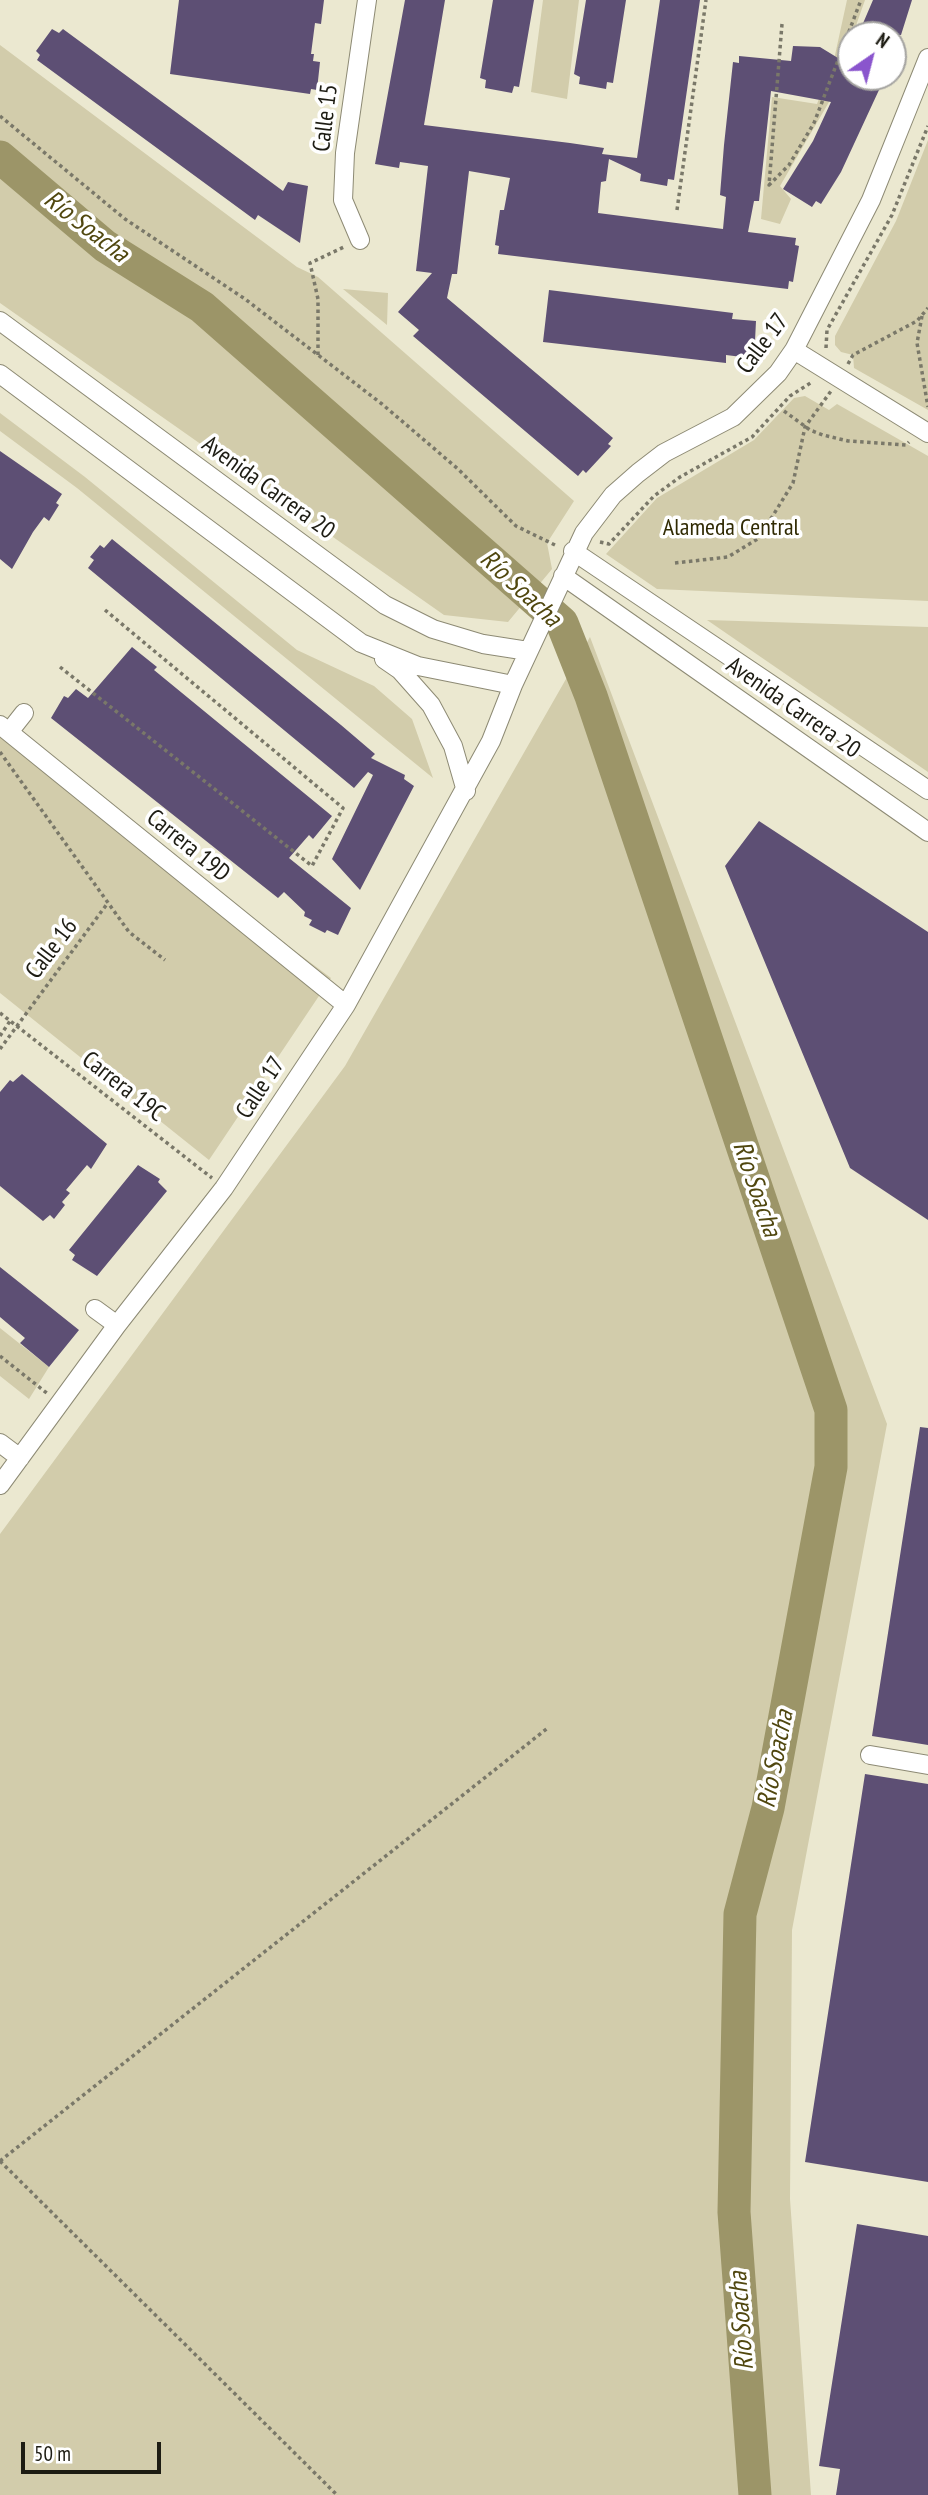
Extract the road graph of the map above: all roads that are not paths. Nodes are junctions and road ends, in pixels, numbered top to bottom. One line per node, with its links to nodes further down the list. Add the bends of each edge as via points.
1 (368, 0): 3 (street, Calle 15, via 345,153 343,200)
2 (928, 58): 5 (street, Calle 17, via 871,200)
3 (360, 240)
4 (0, 321): 11 (street, Avenida Carrera 20, via 385,604 433,629 483,645)
5 (794, 350): 7 (street); 8 (street, Calle 17, via 778,373 733,417 664,453 613,495)
6 (0, 374): 10 (street)
7 (924, 431)
8 (573, 551): 9 (street, Calle 17); 15 (street, Avenida Carrera 20)
9 (563, 576): 11 (street, Calle 17); 17 (street, Avenida Carrera 20)
10 (361, 643): 12 (street, via 418,666); 16 (street, via 400,670 431,705 453,746)
11 (528, 651): 12 (street, Calle 17)
12 (513, 685): 16 (street, Calle 17)
13 (24, 713): 14 (street)
14 (5, 728): 18 (street, Carrera 19D)
15 (928, 790)
16 (466, 792): 18 (street, Calle 17)
17 (928, 832)
18 (346, 1004): 20 (street, Calle 17, via 224,1188)
19 (96, 1308): 20 (street)
20 (117, 1325): 22 (street, Calle 17)
21 (0, 1443): 22 (street)
22 (20, 1458): 23 (street, Calle 17)
23 (0, 1485)
24 (870, 1755): 25 (street)
25 (928, 1765)

